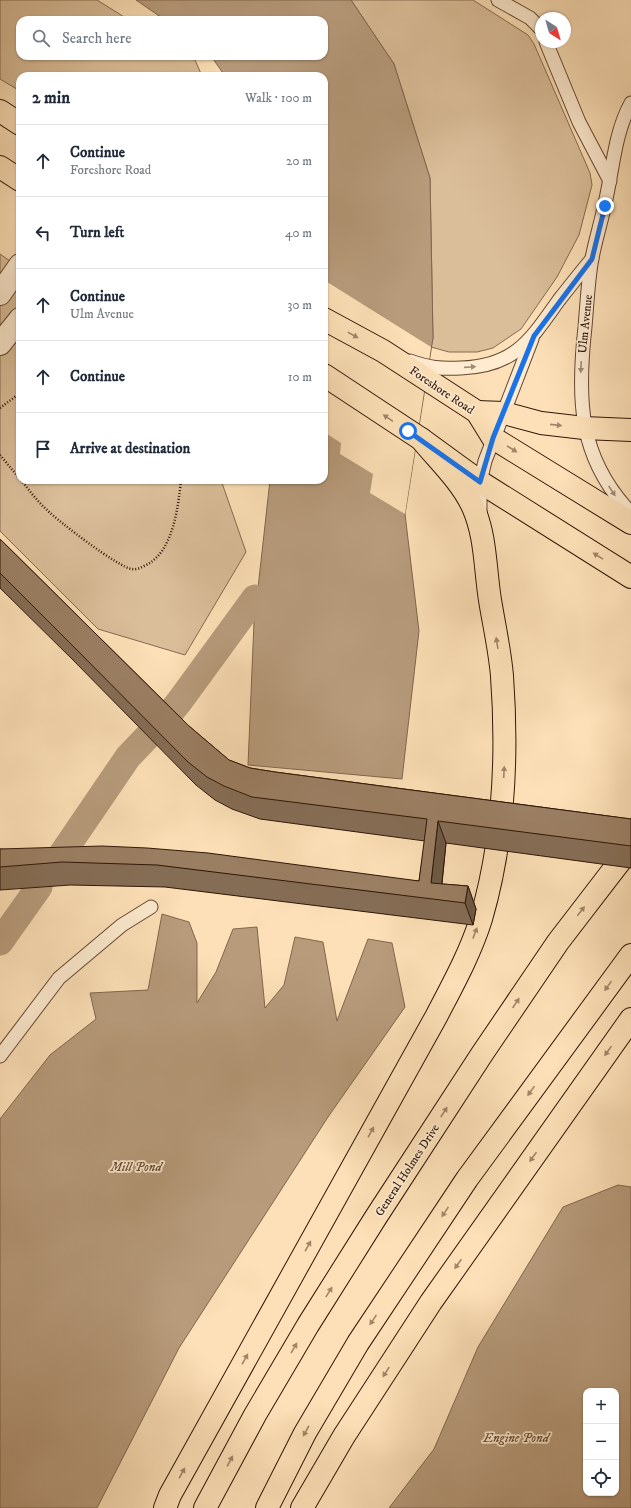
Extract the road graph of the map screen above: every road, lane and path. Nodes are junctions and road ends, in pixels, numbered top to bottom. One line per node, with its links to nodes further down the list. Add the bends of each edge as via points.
1 (498, 0): 2 (lane)
2 (535, 23)
3 (548, 48): 9 (lane, via 579,122)
4 (631, 103): 9 (lane, via 622,120)
5 (0, 111): 6 (main road)
6 (16, 121)
7 (0, 167): 8 (main road)
8 (16, 177)
9 (610, 181): 10 (lane)
10 (592, 259): 15 (lane, Ulm Avenue); 23 (lane, Ulm Avenue, one-way to 23, via 581,365)
11 (16, 271): 12 (street)
12 (0, 294)
13 (328, 321): 17 (main road, Foreshore Road, one-way to 17)
14 (16, 323): 16 (street)
15 (534, 336): 17 (lane, Ulm Avenue, one-way to 15, via 492,363 518,349); 22 (lane)
16 (0, 344)
17 (433, 376): 21 (main road, Foreshore Road)
18 (328, 378): 26 (main road, one-way to 18)
19 (16, 396): 20 (path)
20 (0, 408)
21 (477, 412): 22 (main road); 25 (main road, Foreshore Road)
22 (504, 413): 23 (main road, one-way to 23, via 541,423); 25 (lane)
23 (584, 428): 24 (main road); 32 (lane, Ulm Avenue, one-way to 32, via 604,478)
24 (631, 430)
25 (493, 438): 29 (lane); 33 (main road, Foreshore Road, one-way to 33)
26 (420, 440): 29 (main road); 34 (main road, via 460,485)
27 (0, 455): 28 (path)
28 (16, 473)
29 (480, 482): 34 (lane); 35 (main road, one-way to 29)
30 (25, 484): 31 (path, via 47,510 88,543 132,570 147,565 158,557 167,543)
31 (180, 484)
32 (631, 513)
33 (631, 523)
34 (481, 528): 41 (main road, one-way to 34, via 461,969 480,920 500,830 505,754 502,675)
35 (631, 576)
36 (631, 847): 42 (main road, General Holmes Drive, one-way to 36, via 255,1415 308,1325 482,1054 558,942)
37 (151, 907): 40 (lane, via 94,946 60,978)
38 (631, 955): 43 (main road, one-way to 43, via 467,1180 358,1343 305,1433)
39 (631, 1020): 44 (main road, one-way to 44, via 431,1302 344,1436)
40 (0, 1056)
41 (165, 1508)
42 (205, 1508)
43 (267, 1508)
44 (302, 1508)

